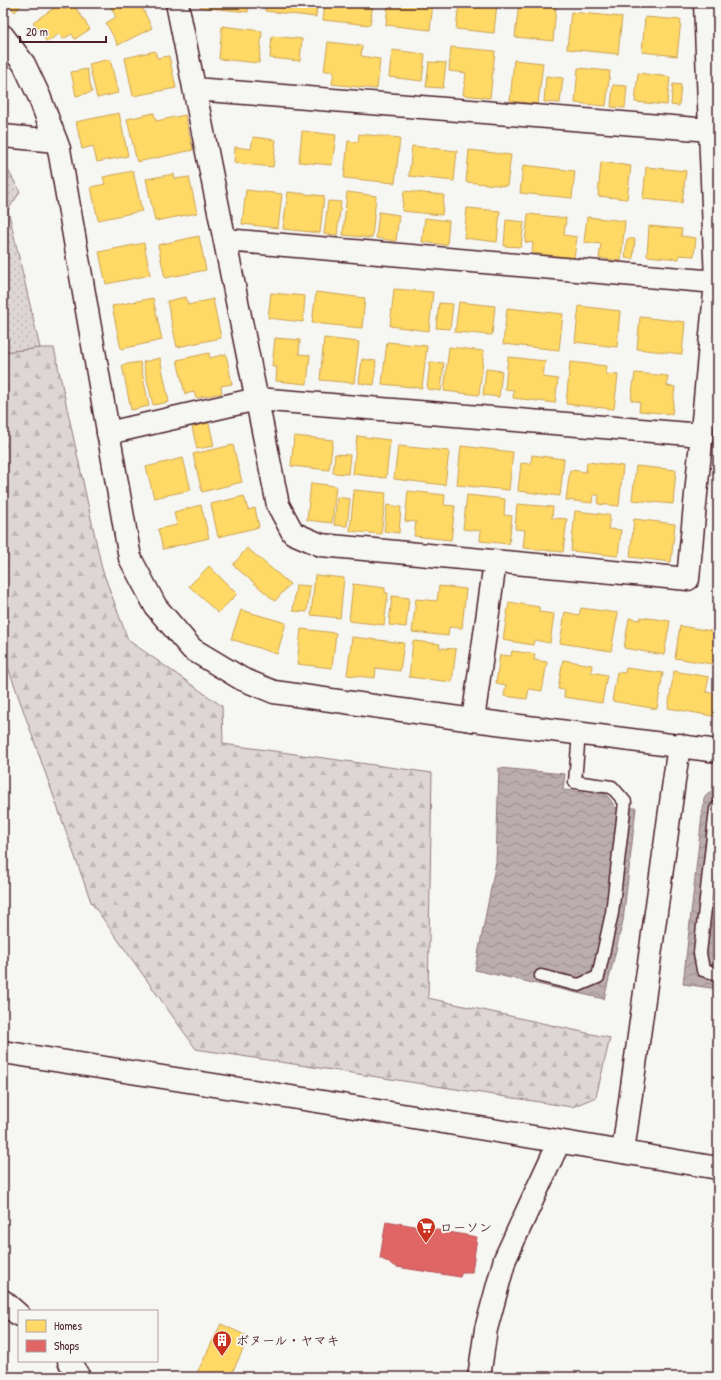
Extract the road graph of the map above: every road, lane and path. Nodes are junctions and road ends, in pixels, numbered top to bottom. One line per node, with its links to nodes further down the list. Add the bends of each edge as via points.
1 (177, 3): 4 (street)
2 (705, 3): 5 (street)
3 (3, 36): 7 (street, via 24,64)
4 (194, 89): 5 (street); 8 (street)
5 (710, 130): 9 (street)
6 (3, 136): 7 (street)
7 (56, 141): 11 (street)
8 (225, 240): 9 (street); 10 (street)
9 (716, 282): 12 (street)
10 (257, 399): 11 (street); 12 (street); 13 (street, via 278,504 293,533 321,545)
11 (108, 433): 14 (street, via 130,558 156,607 192,649 242,679 274,692)
12 (702, 435): 13 (street, via 688,579)
13 (495, 562): 14 (street)
14 (473, 720): 15 (street)
15 (579, 733): 16 (street); 20 (lane, via 575,782 612,786 625,802 612,913 598,976 579,985)
16 (679, 745): 17 (street); 23 (street)
17 (718, 751)
18 (718, 807): 19 (lane, via 700,953 703,970)
19 (718, 974)
20 (541, 976)
21 (3, 1052): 22 (street)
22 (559, 1142): 23 (street); 29 (street, via 505,1259 486,1329)
23 (623, 1152): 24 (street)
24 (718, 1168)
25 (3, 1300): 26 (street)
26 (18, 1314)
27 (70, 1362): 28 (street)
28 (79, 1377)
29 (479, 1377)

